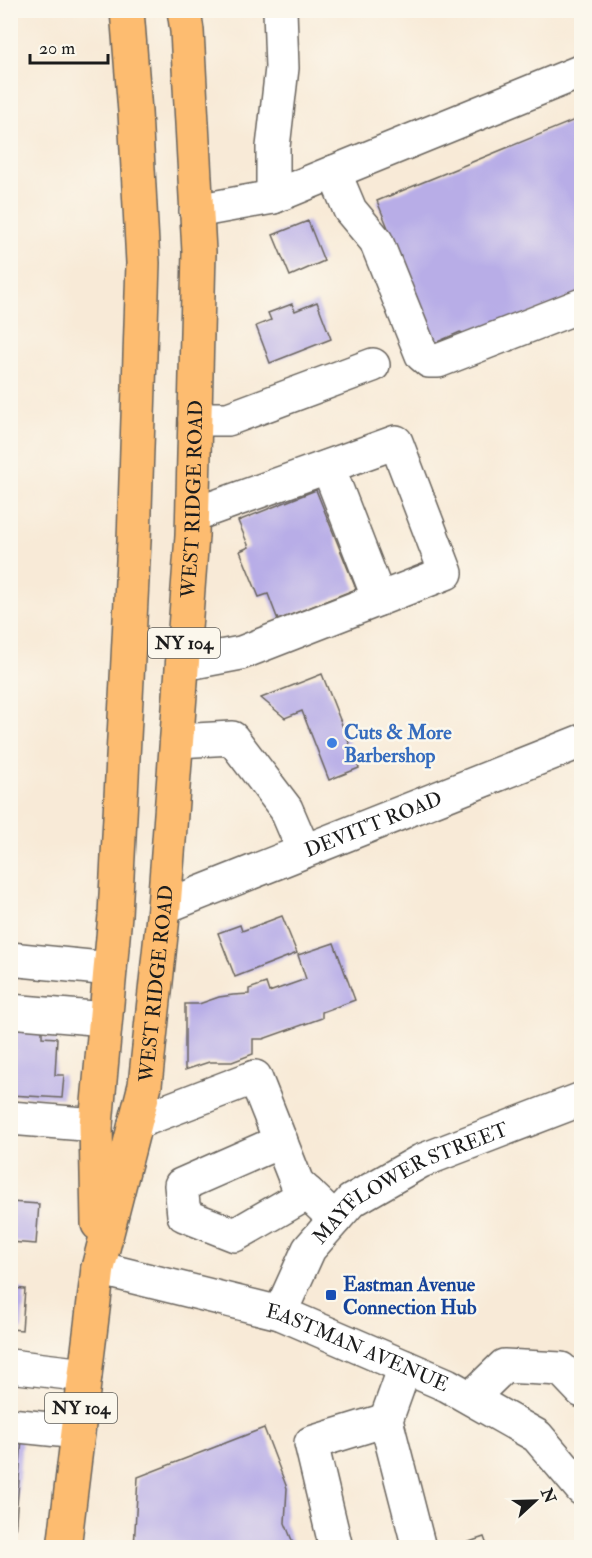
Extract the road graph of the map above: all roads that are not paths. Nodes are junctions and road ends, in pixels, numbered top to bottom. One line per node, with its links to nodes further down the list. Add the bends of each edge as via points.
1 (127, 10): 20 (highway, WEST RIDGE ROAD / NY 104, via 143,263 134,541)
2 (184, 10): 7 (highway, WEST RIDGE ROAD / NY 104)
3 (280, 10): 6 (street, via 282,68 273,147)
4 (582, 71): 5 (street)
5 (334, 172): 6 (street); 8 (street, via 350,210 376,241 422,355 429,361 438,361)
6 (273, 197): 7 (street)
7 (196, 211): 10 (highway, WEST RIDGE ROAD / NY 104, via 199,252)
8 (582, 305)
9 (373, 365): 10 (street, via 228,419)
10 (195, 419): 12 (highway, WEST RIDGE ROAD / NY 104)
11 (328, 467): 12 (street); 13 (street); 13 (street, via 396,442 446,573)
12 (193, 515): 14 (highway, WEST RIDGE ROAD / NY 104)
13 (379, 599): 14 (street, via 241,653)
14 (183, 664): 15 (highway, WEST RIDGE ROAD / NY 104)
15 (177, 741): 17 (street, via 232,738 286,808); 18 (highway, WEST RIDGE ROAD / NY 104)
16 (582, 741): 17 (street, DEVITT ROAD)
17 (304, 851): 18 (street, DEVITT ROAD)
18 (164, 907): 25 (highway, WEST RIDGE ROAD / NY 104, via 145,1085)
19 (10, 959): 20 (street)
20 (110, 969): 22 (highway, WEST RIDGE ROAD / NY 104)
21 (10, 1011): 22 (street)
22 (105, 1019): 26 (highway, WEST RIDGE ROAD / NY 104)
23 (582, 1099): 29 (street, MAYFLOWER STREET, via 421,1161 351,1201)
24 (10, 1118): 26 (street)
25 (135, 1122): 27 (street, via 255,1077); 30 (highway, WEST RIDGE ROAD / NY 104)
26 (96, 1125): 30 (highway, WEST RIDGE ROAD / NY 104)
27 (281, 1141): 28 (street, via 297,1184); 28 (street, via 181,1185 184,1215 235,1235)
28 (308, 1193): 29 (street)
29 (335, 1219): 31 (street, MAYFLOWER STREET, via 309,1249)
30 (98, 1268): 31 (street, EASTMAN AVENUE); 34 (highway, WEST RIDGE ROAD / NY 104)
31 (280, 1313): 33 (street, EASTMAN AVENUE)
32 (10, 1366): 34 (street)
33 (405, 1367): 36 (street, EASTMAN AVENUE); 37 (street)
34 (86, 1375): 39 (highway, WEST RIDGE ROAD / NY 104)
35 (582, 1391): 36 (street, via 561,1369 504,1366)
36 (471, 1398): 40 (street, EASTMAN AVENUE, via 537,1436)
37 (386, 1420): 42 (street, via 311,1443); 43 (street)
38 (10, 1425): 39 (street)
39 (78, 1432): 41 (highway, WEST RIDGE ROAD / NY 104)
40 (582, 1489)
41 (64, 1548)
42 (336, 1548)
43 (418, 1548)

